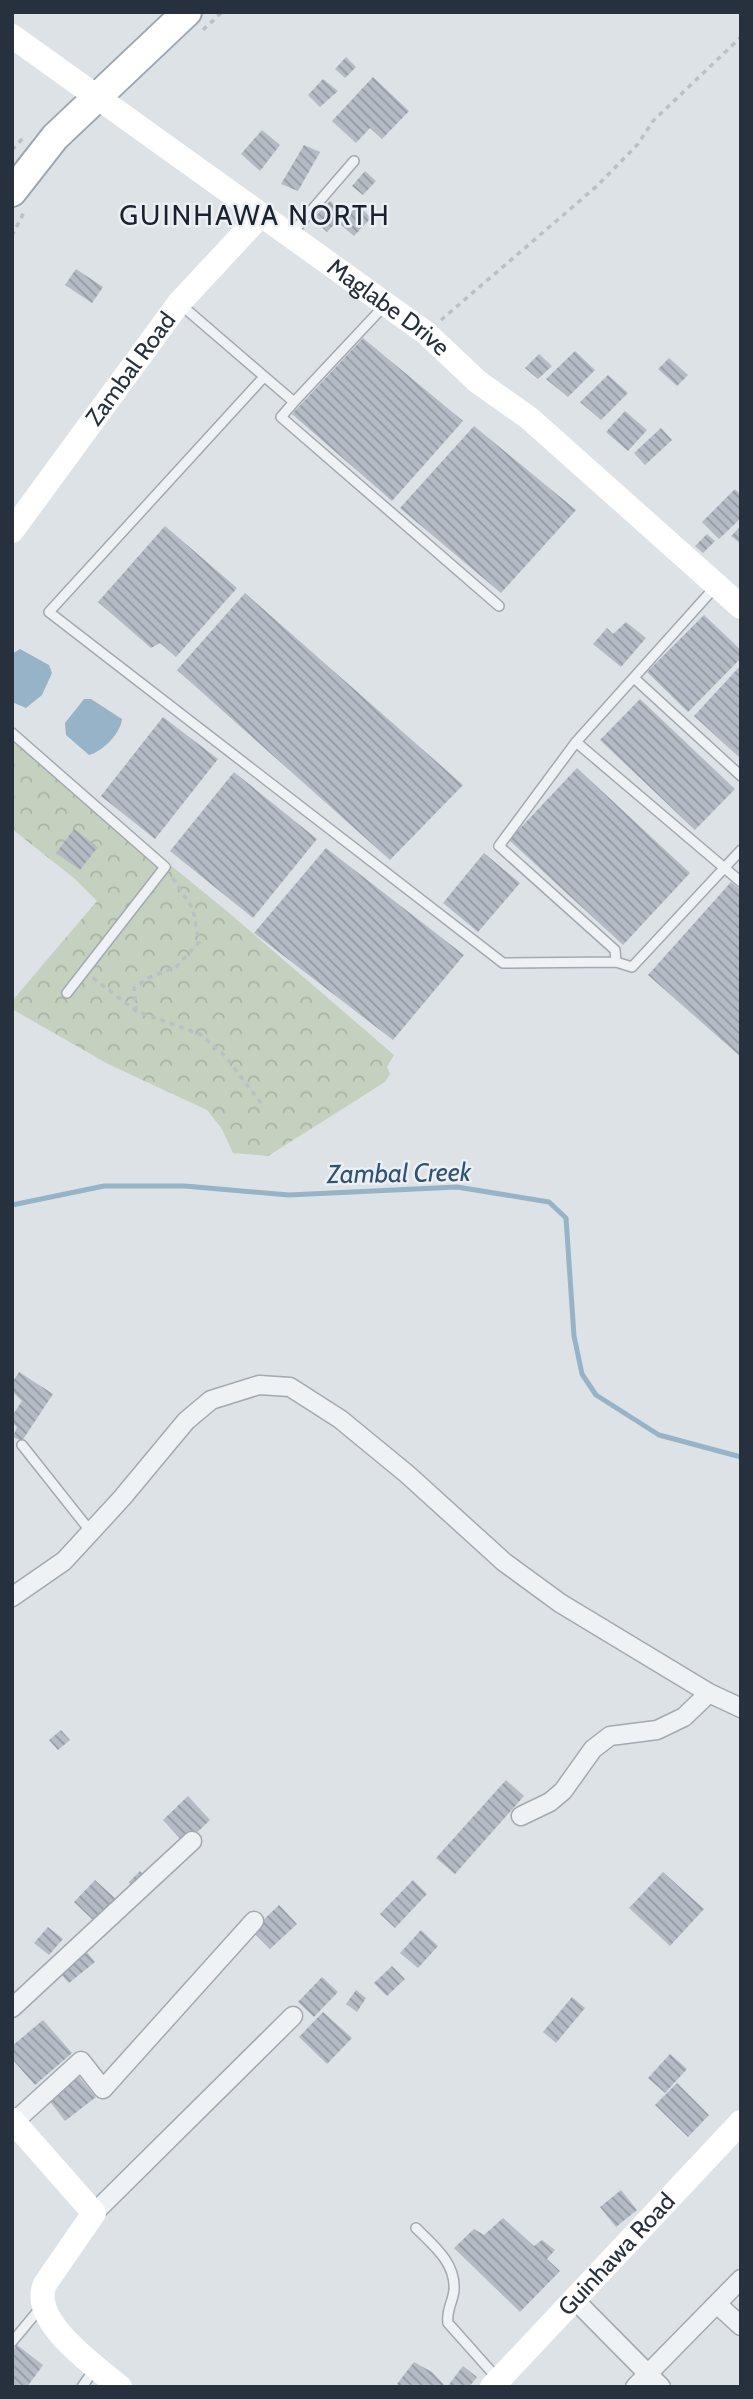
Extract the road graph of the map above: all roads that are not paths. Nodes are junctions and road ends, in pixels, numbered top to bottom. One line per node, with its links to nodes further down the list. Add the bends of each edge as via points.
1 (187, 12): 3 (main road)
2 (12, 36): 3 (street, Maglabe Drive)
3 (98, 95): 5 (main road, via 33,162); 6 (street, Maglabe Drive)
4 (354, 161): 7 (lane)
5 (12, 192)
6 (261, 215): 7 (street, Maglabe Drive); 8 (street, Zambal Road)
7 (291, 234): 9 (street, Maglabe Drive)
8 (179, 303): 10 (lane); 12 (street, Zambal Road)
9 (386, 303): 11 (lane); 13 (street, Maglabe Drive, via 478,382 529,418)
10 (263, 378): 11 (lane); 23 (lane, via 49,612 503,962)
11 (294, 402): 14 (lane, via 281,417)
12 (12, 531)
13 (717, 584): 15 (street, Maglabe Drive); 16 (lane)
14 (499, 606)
15 (741, 607)
16 (634, 678): 18 (lane); 19 (lane)
17 (12, 733): 24 (lane, via 165,867)
18 (576, 742): 21 (lane); 23 (lane, via 499,846 615,950)
19 (741, 776)
20 (741, 850): 21 (lane)
21 (725, 868): 22 (lane); 23 (lane, via 632,967)
22 (741, 882)
23 (616, 962)
24 (67, 993)
25 (22, 1445): 26 (lane)
26 (91, 1532): 27 (street, via 64,1561); 28 (street, via 186,1421 211,1400 259,1385 290,1387 340,1419 504,1562)
27 (12, 1597)
28 (709, 1693): 29 (street); 30 (street, via 673,1723 657,1730 610,1736 593,1749 563,1791)
29 (741, 1708)
30 (521, 1816)
31 (192, 1841): 33 (street)
32 (254, 1921): 35 (street, via 103,2088 82,2062)
33 (12, 2008)
34 (293, 2016): 37 (street)
35 (13, 2121): 37 (street)
36 (741, 2122): 40 (street, Guinhawa Road)
37 (94, 2213): 42 (street, via 46,2284)
38 (416, 2228): 47 (lane, via 451,2269 454,2290 446,2314 448,2323)
39 (741, 2279): 41 (street)
40 (574, 2299): 45 (street); 47 (street, Guinhawa Road)
41 (717, 2304): 43 (street); 45 (street)
42 (42, 2306): 44 (lane); 46 (street)
43 (741, 2326)
44 (12, 2342)
45 (647, 2373): 49 (street); 50 (street)
46 (89, 2377): 48 (street)
47 (495, 2383)
48 (120, 2387)
49 (635, 2387)
50 (661, 2387)

